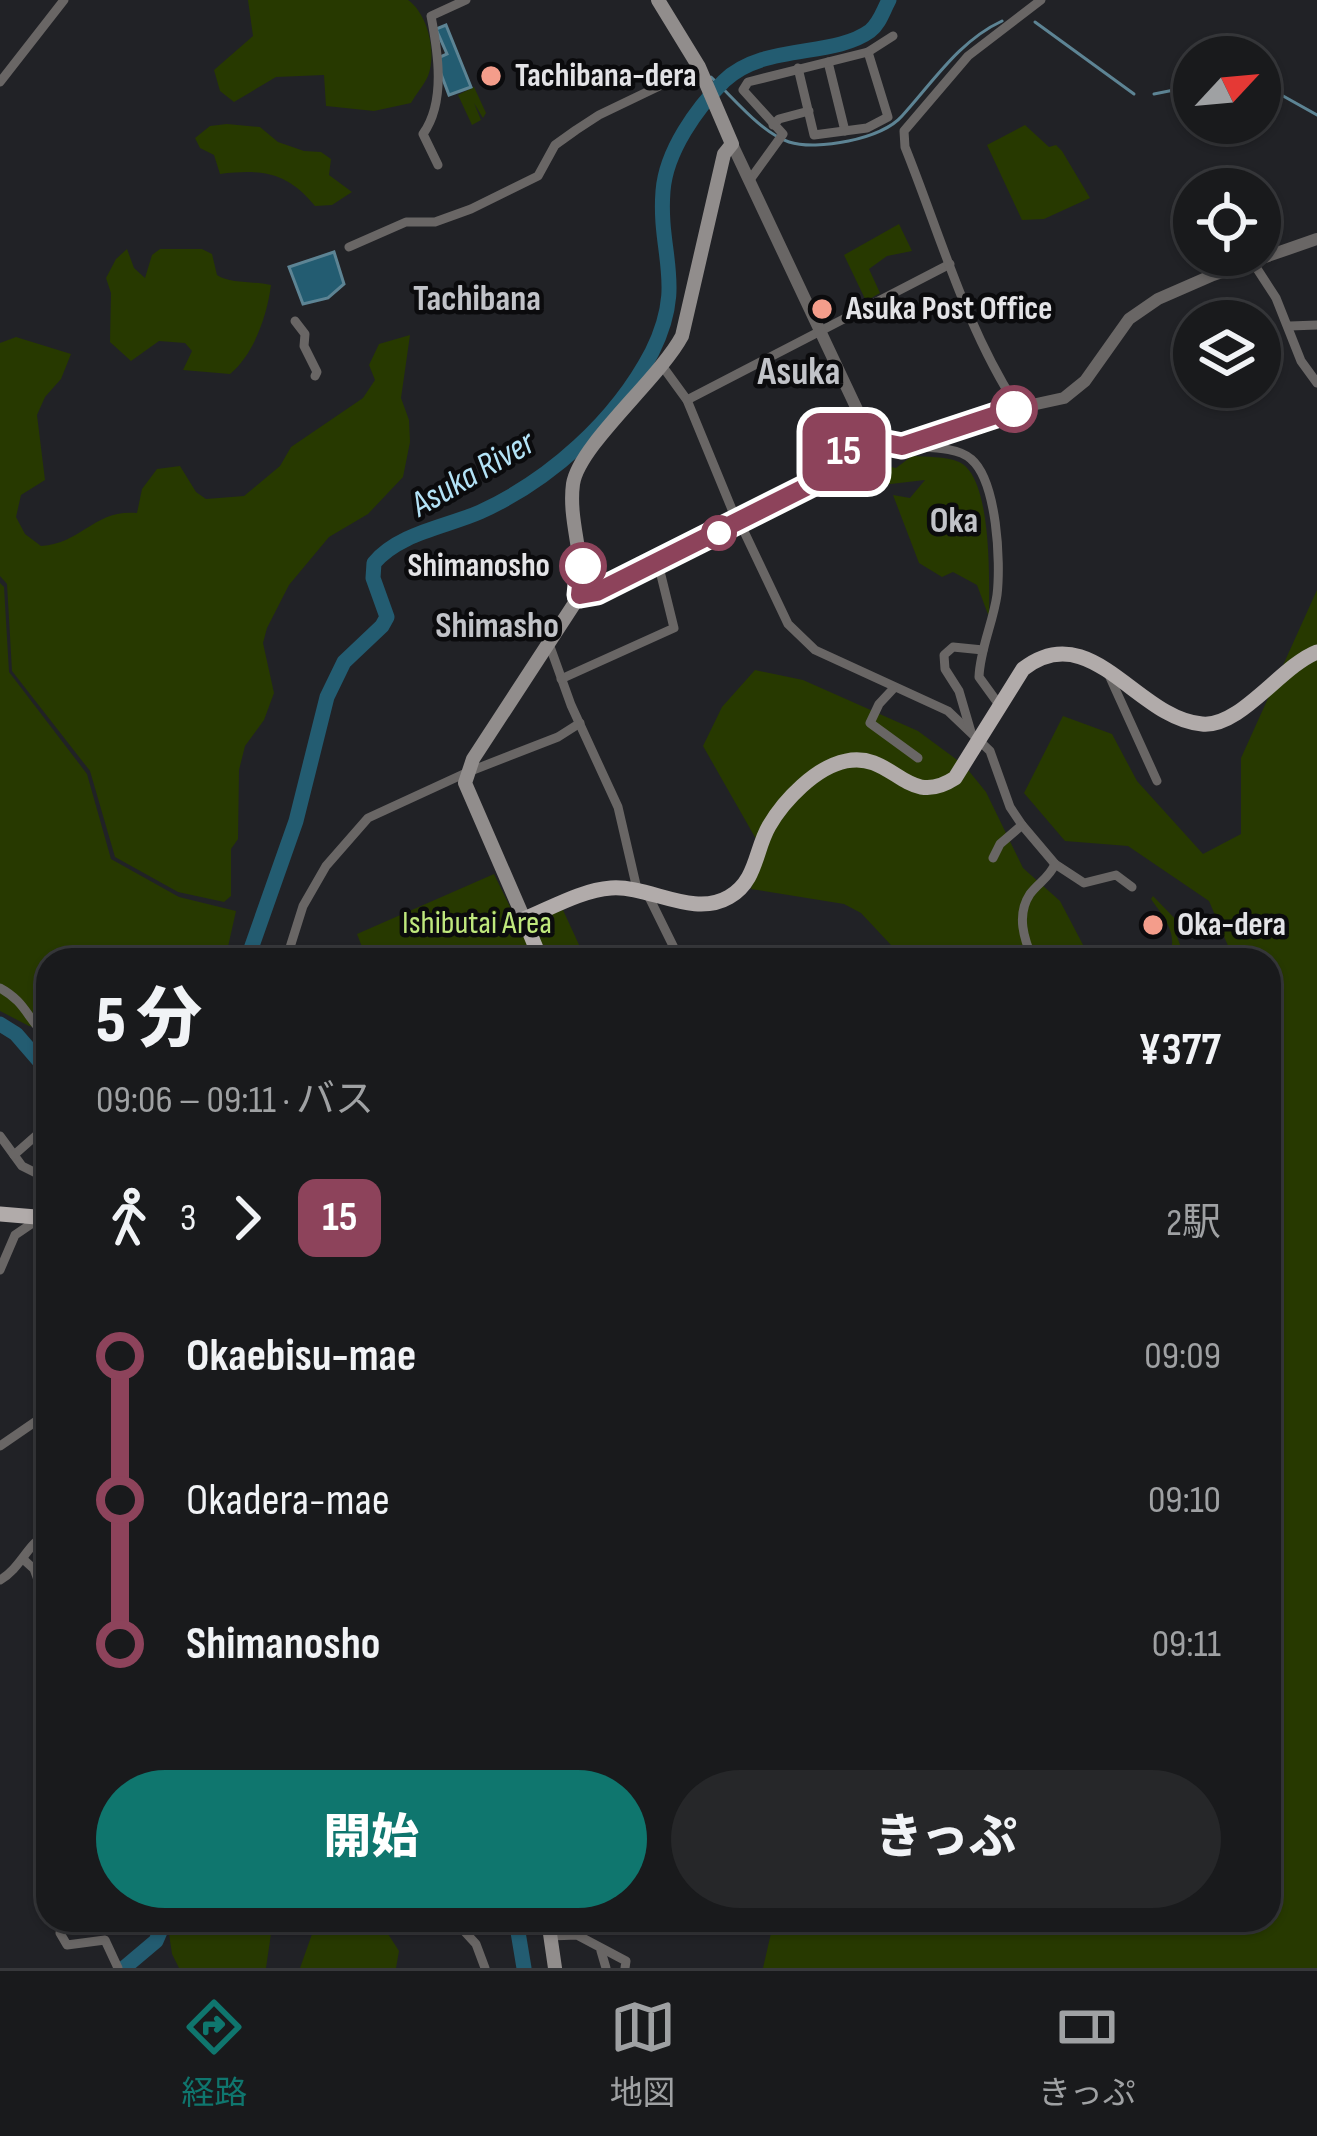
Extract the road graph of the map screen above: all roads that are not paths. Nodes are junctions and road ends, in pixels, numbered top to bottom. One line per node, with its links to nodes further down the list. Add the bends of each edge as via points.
1 (64, 0): 10 (street)
2 (466, 0): 15 (street, via 431,16 439,46 436,103 423,134)
3 (658, 0): 8 (main road)
4 (1041, 0): 20 (street, via 968,56 904,131)
5 (893, 36): 6 (street)
6 (868, 52): 7 (street); 13 (street, via 887,118)
7 (828, 62): 9 (street); 13 (street)
8 (699, 67): 14 (main road); 18 (street, via 599,115 555,145 538,176 471,209 406,222)
9 (798, 68): 11 (street); 12 (street, via 759,77 743,90)
10 (0, 82)
11 (808, 110): 12 (street); 13 (street, via 814,135)
12 (773, 125): 16 (street, via 781,138)
13 (845, 131)
14 (732, 144): 16 (street); 27 (main road, via 682,336)
15 (438, 165)
16 (749, 181): 26 (street)
17 (1317, 239): 19 (street)
18 (349, 247)
19 (1281, 251)
20 (950, 264): 26 (street); 31 (street)
21 (1215, 276): 31 (street, via 1129,319 1064,398)
22 (1261, 276): 25 (street)
23 (295, 321): 28 (street)
24 (1317, 325): 25 (street)
25 (1290, 326): 29 (street)
26 (819, 331): 30 (street); 32 (street)
27 (663, 367): 30 (street); 36 (main road, via 574,479)
28 (315, 376)
29 (1317, 383)
30 (687, 400): 34 (street)
31 (1018, 408): 33 (street)
32 (871, 440): 33 (street); 34 (street, via 839,454 818,481)
33 (902, 446): 38 (street, via 965,454 982,478 998,579)
34 (739, 523): 35 (street); 42 (street, via 788,624 815,650)
35 (658, 563): 36 (street); 41 (street, via 674,628)
36 (580, 595): 37 (main road)
37 (548, 641): 41 (street); 47 (main road)
38 (983, 650): 43 (street, via 979,677); 45 (street, via 953,647 943,663)
39 (1317, 652): 40 (main road, via 1219,723 1165,715)
40 (1106, 668): 43 (main road, via 1054,652 1039,657); 48 (street)
41 (561, 680): 44 (street)
42 (893, 689): 45 (street, via 948,711); 46 (street, via 870,722)
43 (1000, 706): 45 (main road)
44 (580, 723): 47 (street); 53 (street, via 626,830)
45 (977, 733): 49 (street); 53 (main road, via 956,778 926,790 871,760 833,765 778,814 754,869 731,896 698,904)
46 (918, 758)
47 (468, 772): 54 (main road, via 465,784); 55 (street, via 365,821 326,866)
48 (1157, 781)
49 (1022, 826): 50 (street); 51 (street)
50 (993, 858)
51 (1055, 864): 52 (street, via 1084,883 1115,875); 58 (street, via 1029,895 1021,928)
52 (1132, 887)
53 (642, 891): 54 (main road, via 610,888); 57 (street)
54 (524, 920): 56 (main road)
55 (290, 948)
56 (537, 948)
57 (677, 948)
58 (1028, 948)
59 (0, 988): 60 (street, via 18,998)
60 (36, 1028)
61 (0, 1136): 63 (street)
62 (36, 1136): 63 (street)
63 (14, 1155): 64 (street)
64 (36, 1173)
65 (0, 1214): 66 (main road)
66 (36, 1217)
67 (36, 1223): 68 (street, via 15,1235)
68 (0, 1270)
69 (36, 1421): 70 (street)
70 (0, 1446)
71 (36, 1540): 72 (street)
72 (23, 1559): 73 (street); 74 (street)
73 (36, 1574)
74 (0, 1580)
75 (60, 1932): 81 (street, via 67,1945 105,1940)
76 (465, 1932): 82 (street)
77 (550, 1932): 80 (main road)
78 (565, 1932): 79 (street)
79 (601, 1951): 83 (street); 84 (street)
80 (555, 1967)
81 (118, 1968)
82 (485, 1968)
83 (605, 1968)
84 (626, 1968)

